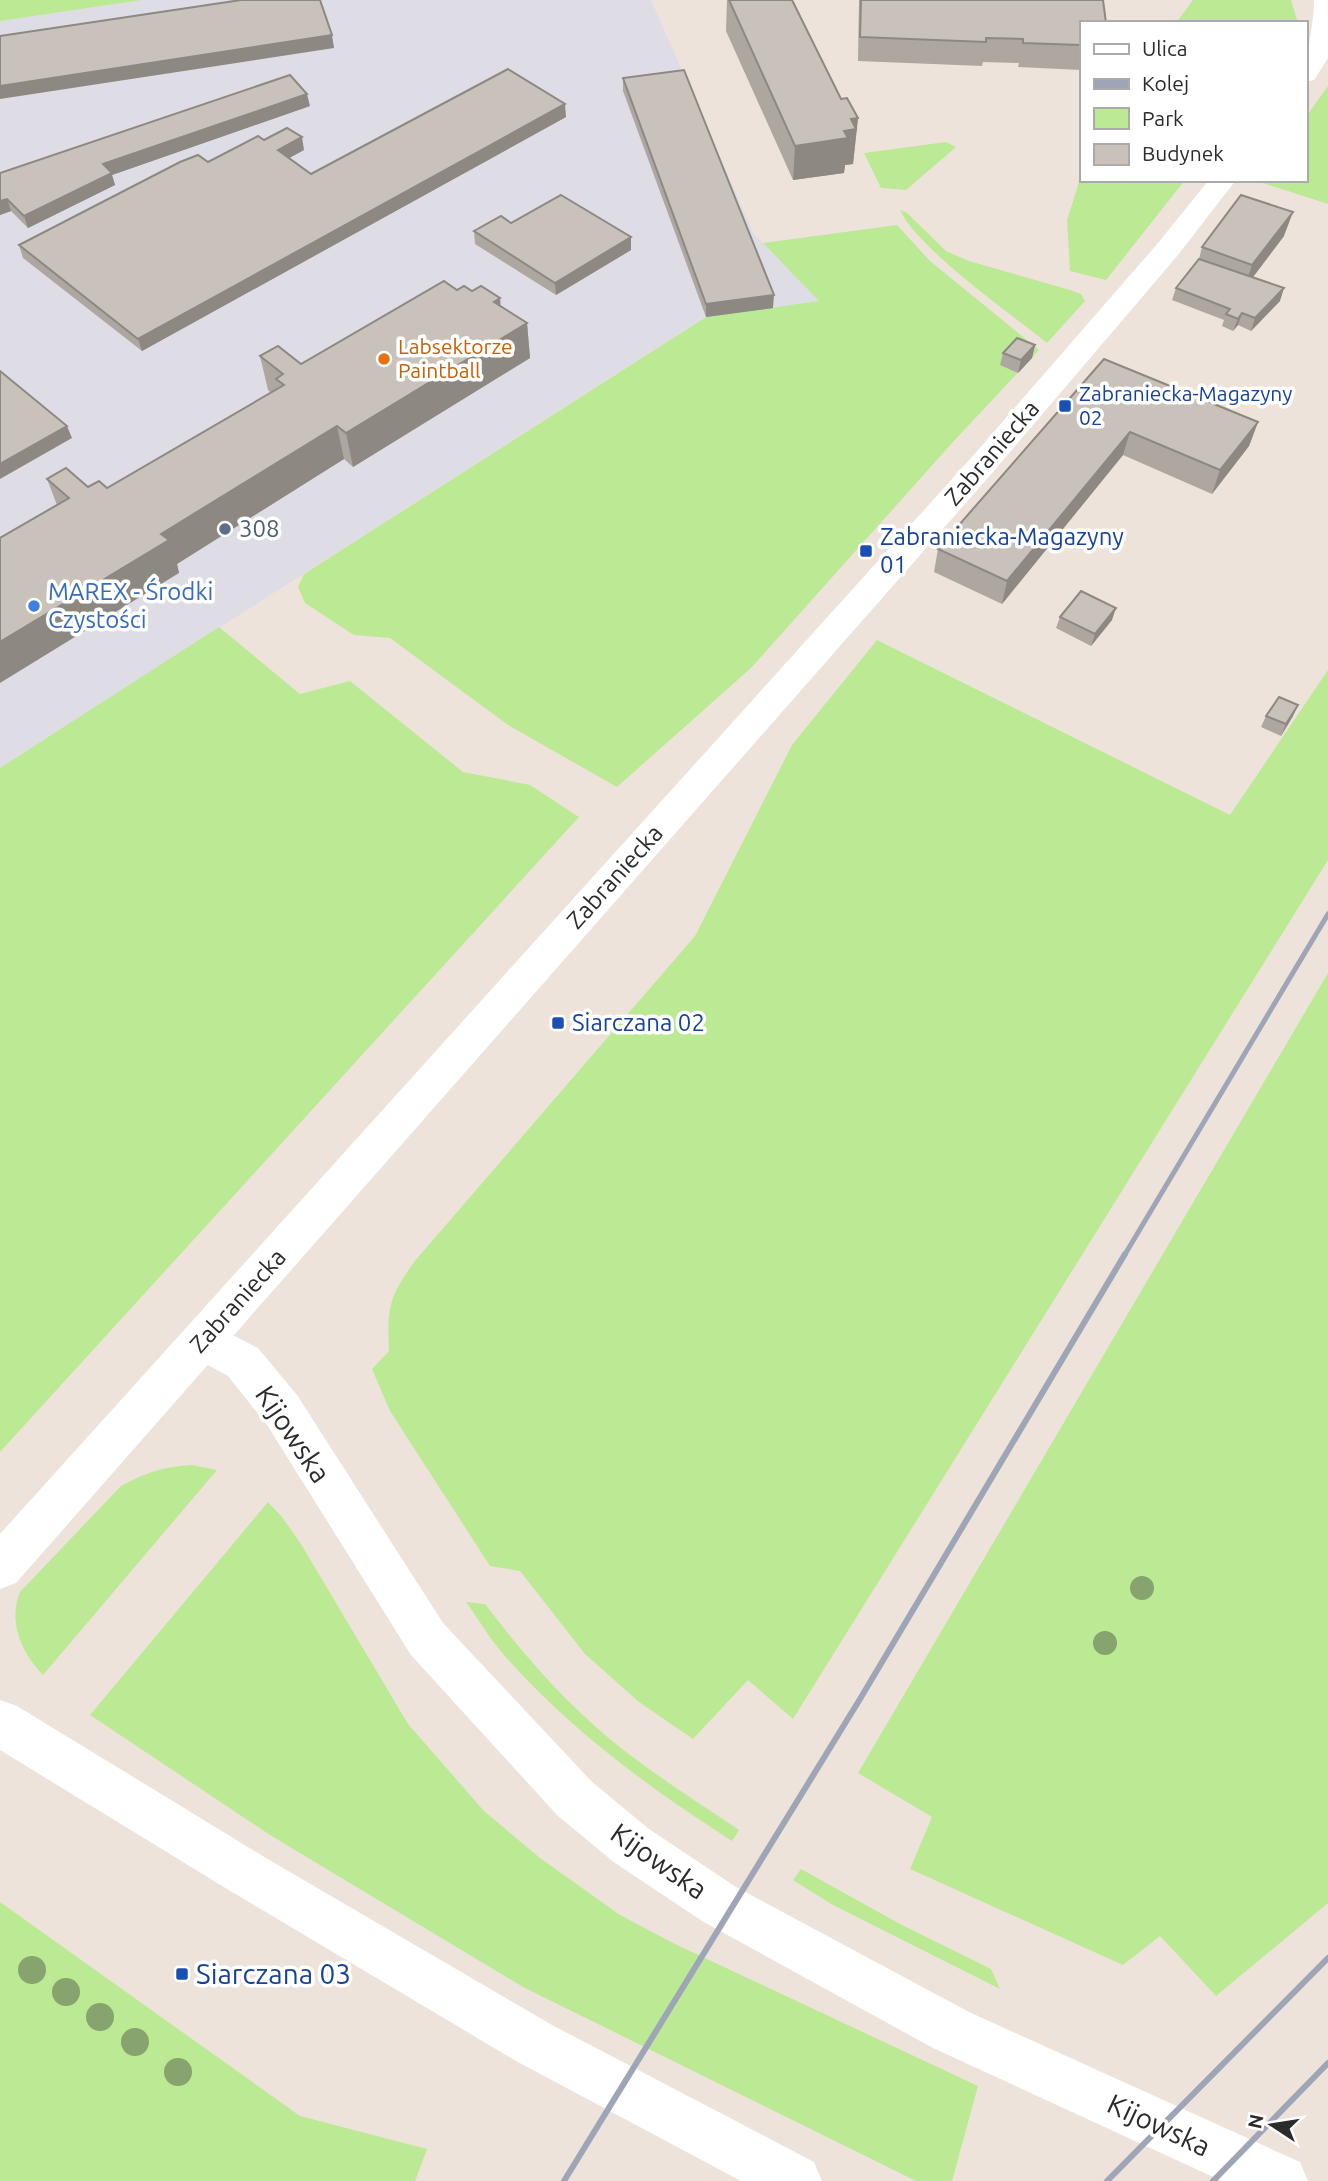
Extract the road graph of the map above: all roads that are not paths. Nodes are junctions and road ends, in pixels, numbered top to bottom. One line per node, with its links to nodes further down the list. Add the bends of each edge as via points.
1 (1326, 0): 2 (main road, via 1321,46)
2 (1307, 71)
3 (1221, 182): 4 (main road, Zabraniecka, via 982,465)
4 (203, 1340): 5 (main road, Zabraniecka); 8 (main road, Kijowska, via 243,1362 282,1410 427,1639 575,1799 632,1846 719,1904 950,2030)
5 (0, 1567)
6 (0, 1723): 7 (main road, via 534,2043)
7 (795, 2181)
8 (1281, 2181)

